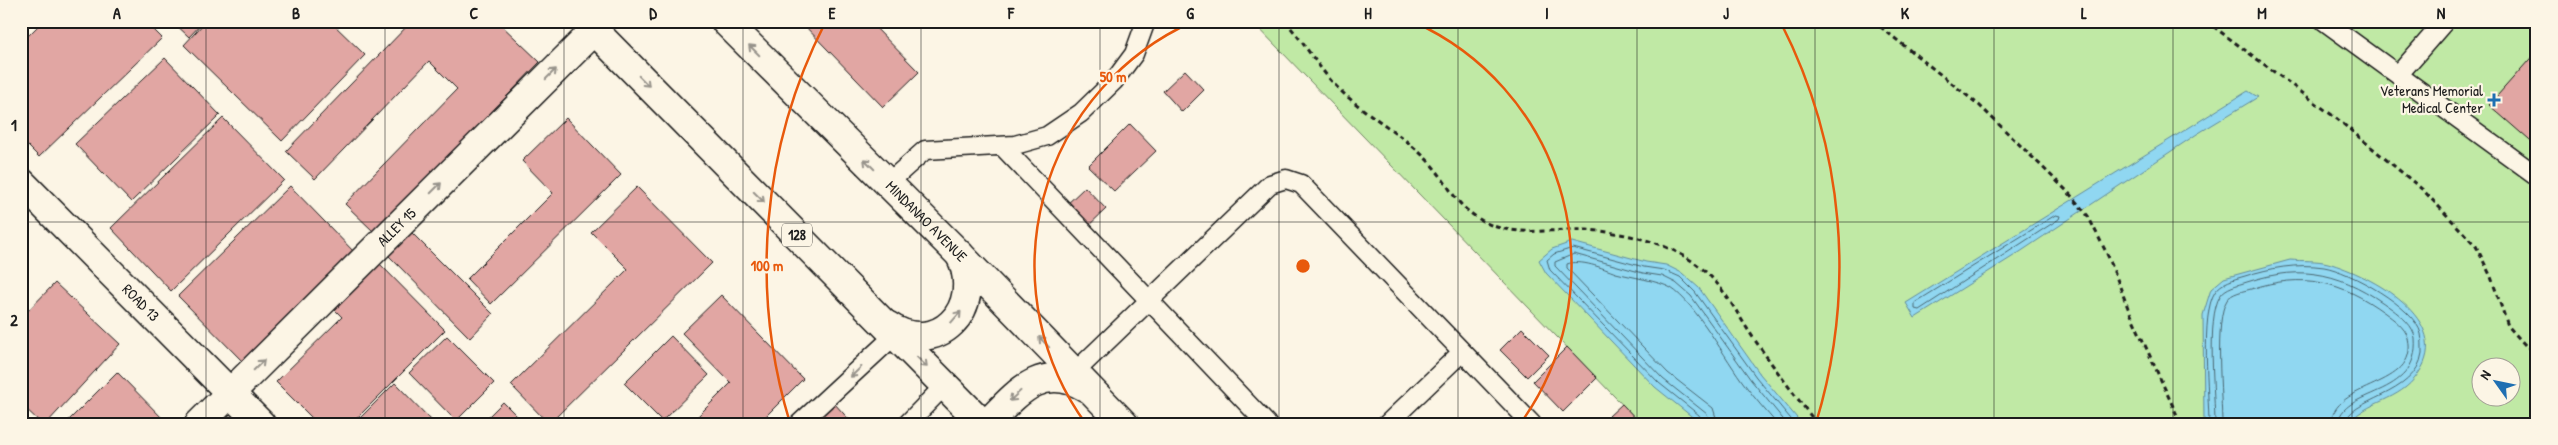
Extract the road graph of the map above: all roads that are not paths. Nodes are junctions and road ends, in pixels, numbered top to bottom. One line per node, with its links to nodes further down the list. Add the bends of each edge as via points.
1 (726, 21): 10 (main road, MINDANAO AVENUE, one-way to 1)
2 (1146, 21): 7 (lane, via 1134,54 1114,81 1081,113 1047,136)
3 (2324, 21): 6 (lane)
4 (2445, 21): 6 (lane)
5 (590, 26): 13 (main road, 128, one-way to 13); 17 (main road, ALLEY 15, one-way to 5)
6 (2398, 75): 8 (lane)
7 (1002, 146): 10 (lane, via 925,150); 12 (lane)
8 (2537, 176)
9 (21, 182): 17 (main road, ROAD 13)
10 (888, 183): 11 (main road, MINDANAO AVENUE)
11 (960, 255): 13 (main road, one-way to 11, via 912,336 928,335 944,329 957,318 966,303 969,286 967,270); 15 (main road, MINDANAO AVENUE, one-way to 11)
12 (1149, 300): 14 (lane, via 1270,184 1278,180 1294,180); 15 (lane); 25 (lane)
13 (888, 328): 16 (main road, 128, one-way to 16); 20 (lane, one-way to 20)
14 (1462, 352): 26 (lane); 27 (lane)
15 (1082, 381): 23 (main road, one-way to 23, via 1040,380 1017,393); 24 (main road, MINDANAO AVENUE)
16 (945, 386): 21 (lane); 22 (main road, 128)
17 (230, 393): 18 (main road, ALLEY 15); 19 (main road, ROAD 13)
18 (199, 424)
19 (260, 424)
20 (799, 424)
21 (907, 424)
22 (983, 424)
23 (987, 424)
24 (1124, 424)
25 (1267, 424)
26 (1386, 424)
27 (1532, 424)

